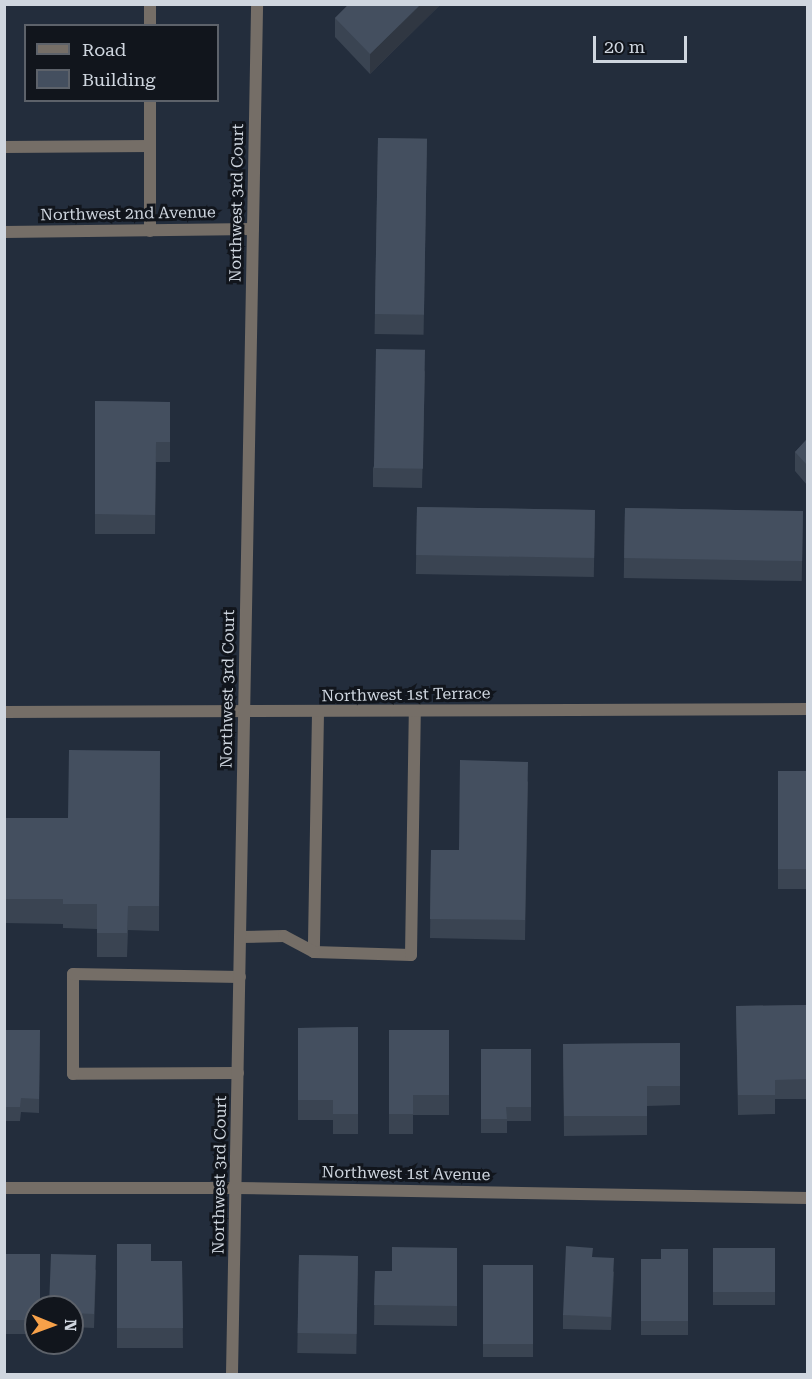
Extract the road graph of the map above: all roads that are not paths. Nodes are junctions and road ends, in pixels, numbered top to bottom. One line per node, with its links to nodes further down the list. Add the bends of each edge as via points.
1 (150, 4): 3 (street)
2 (257, 4): 7 (street, Northwest 3rd Court)
3 (150, 24)
4 (150, 102): 6 (street)
5 (4, 147): 6 (street)
6 (150, 147): 8 (street)
7 (253, 229): 8 (street, Northwest 2nd Avenue); 13 (street, Northwest 3rd Court)
8 (150, 231): 9 (street, Northwest 2nd Avenue)
9 (4, 232)
10 (807, 709): 12 (street, Northwest 1st Terrace)
11 (4, 712): 13 (street, Northwest 1st Terrace)
12 (415, 712): 14 (street, Northwest 1st Terrace); 16 (street, via 411,955)
13 (244, 713): 14 (street, Northwest 1st Terrace); 15 (street, Northwest 3rd Court)
14 (318, 713): 16 (street)
15 (240, 937): 16 (street, via 284,936); 17 (street, Northwest 3rd Court)
16 (314, 952)
17 (240, 977): 18 (street, Northwest 3rd Court); 18 (street, via 73,974 73,1074)
18 (238, 1073): 20 (street, Northwest 3rd Court)
19 (4, 1188): 20 (street, Northwest 1st Avenue)
20 (236, 1188): 21 (street, Northwest 1st Avenue); 22 (street, Northwest 3rd Court)
21 (807, 1198)
22 (232, 1374)

